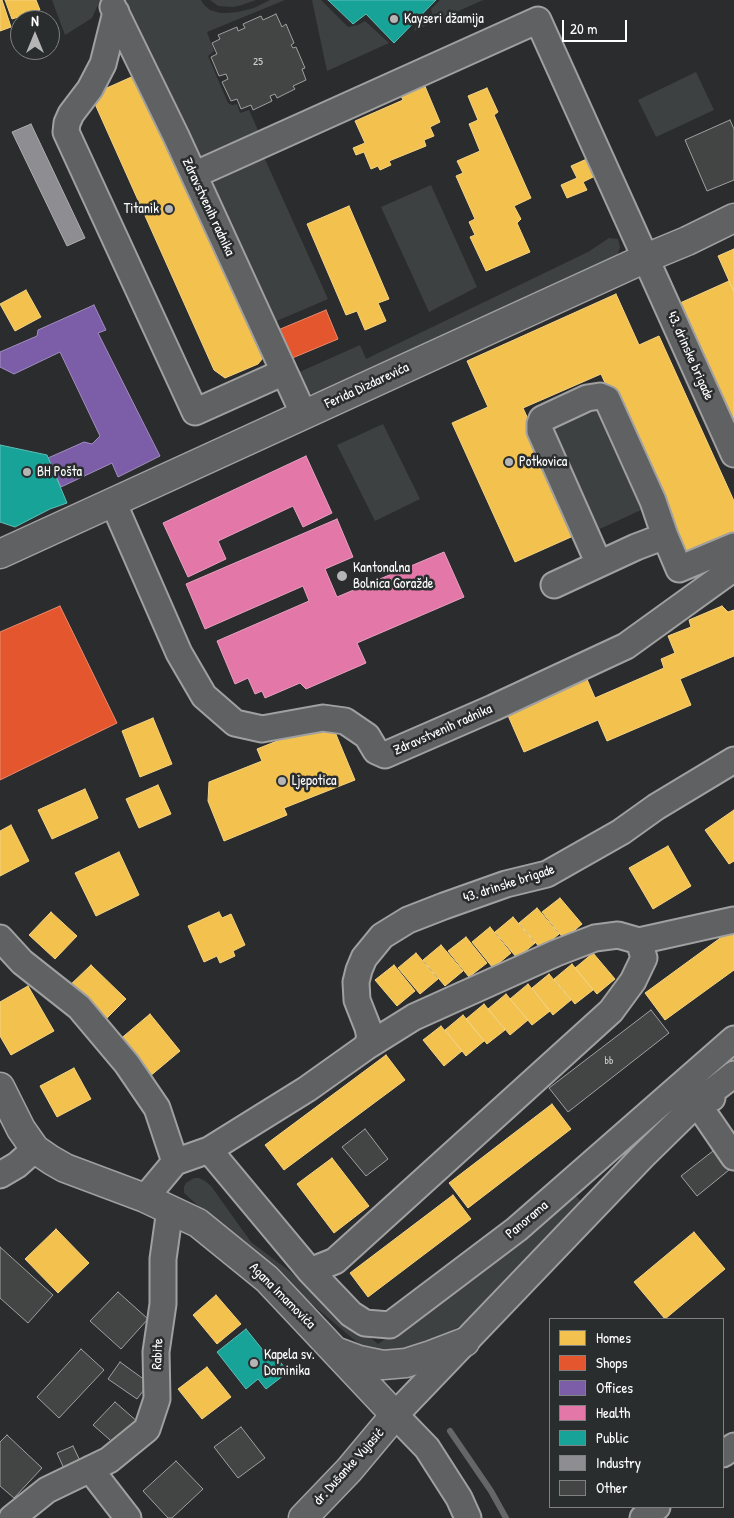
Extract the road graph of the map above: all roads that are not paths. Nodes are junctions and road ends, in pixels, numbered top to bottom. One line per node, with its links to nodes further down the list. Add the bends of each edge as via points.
1 (113, 6): 2 (street, Zdravstvenih radnika); 5 (street, via 103,64 90,89 71,114 66,132 195,412)
2 (194, 175): 4 (street, 43. drinske brigade, via 538,20); 5 (street, Zdravstvenih radnika)
3 (734, 218): 4 (main road, Ferida Dizdarevića)
4 (646, 258): 6 (main road, Ferida Dizdarevića); 7 (street, 43. drinske brigade)
5 (284, 372): 6 (street, Zdravstvenih radnika)
6 (304, 415): 8 (main road, Ferida Dizdarevića)
7 (734, 454)
8 (113, 502): 11 (main road, Ferida Dizdarevića); 13 (street, Zdravstvenih radnika, via 179,653 204,696 235,723 262,729 323,718 345,721 367,736 376,751 385,755 626,646)
9 (665, 536): 10 (street, via 679,569); 12 (street); 12 (street, via 654,501 608,399 600,396 587,398 542,419 540,431)
10 (734, 546)
11 (0, 554)
12 (599, 564): 14 (street)
13 (734, 568)
14 (554, 585)
15 (734, 760): 20 (street, 43. drinske brigade, via 621,832 547,874 506,884 444,906 408,920 382,936 364,958 356,982 357,1000 370,1038)
16 (734, 920): 18 (street)
17 (0, 938): 28 (street, via 22,962 79,1007 128,1064 156,1108)
18 (639, 941): 20 (street, via 618,935 595,938 556,953 414,1017); 32 (street, via 644,958 633,982 611,1011 335,1261)
19 (734, 1039): 32 (street, Panorama, via 517,1229 390,1325 364,1323 351,1314)
20 (366, 1047): 26 (street, via 308,1089)
21 (734, 1074): 24 (street)
22 (0, 1087): 25 (main road)
23 (734, 1092): 24 (street)
24 (697, 1103): 27 (street); 33 (street)
25 (35, 1149): 29 (street, via 17,1165); 30 (main road, Agana Imamovića, via 65,1168)
26 (209, 1150): 28 (street); 32 (street, Panorama)
27 (734, 1157)
28 (174, 1162): 30 (street)
29 (0, 1174)
30 (146, 1198): 31 (main road, Agana Imamovića)
31 (170, 1209): 34 (main road, Agana Imamovića, via 198,1223 249,1263); 36 (street, Rabite, via 156,1352 157,1400 147,1429 109,1460)
32 (310, 1271)
33 (465, 1342): 34 (main road, via 406,1363 383,1365); 35 (street)
34 (334, 1350): 35 (main road, Agana Imamovića)
35 (395, 1415): 40 (main road, dr. Dušanke Vujasić); 41 (street, Agana Imamovića, via 427,1448 460,1498)
36 (90, 1469): 38 (street, Rabite, via 47,1490); 39 (street)
37 (656, 1508): 42 (street)
38 (12, 1518)
39 (128, 1518)
40 (303, 1518)
41 (468, 1518)
42 (643, 1518)

